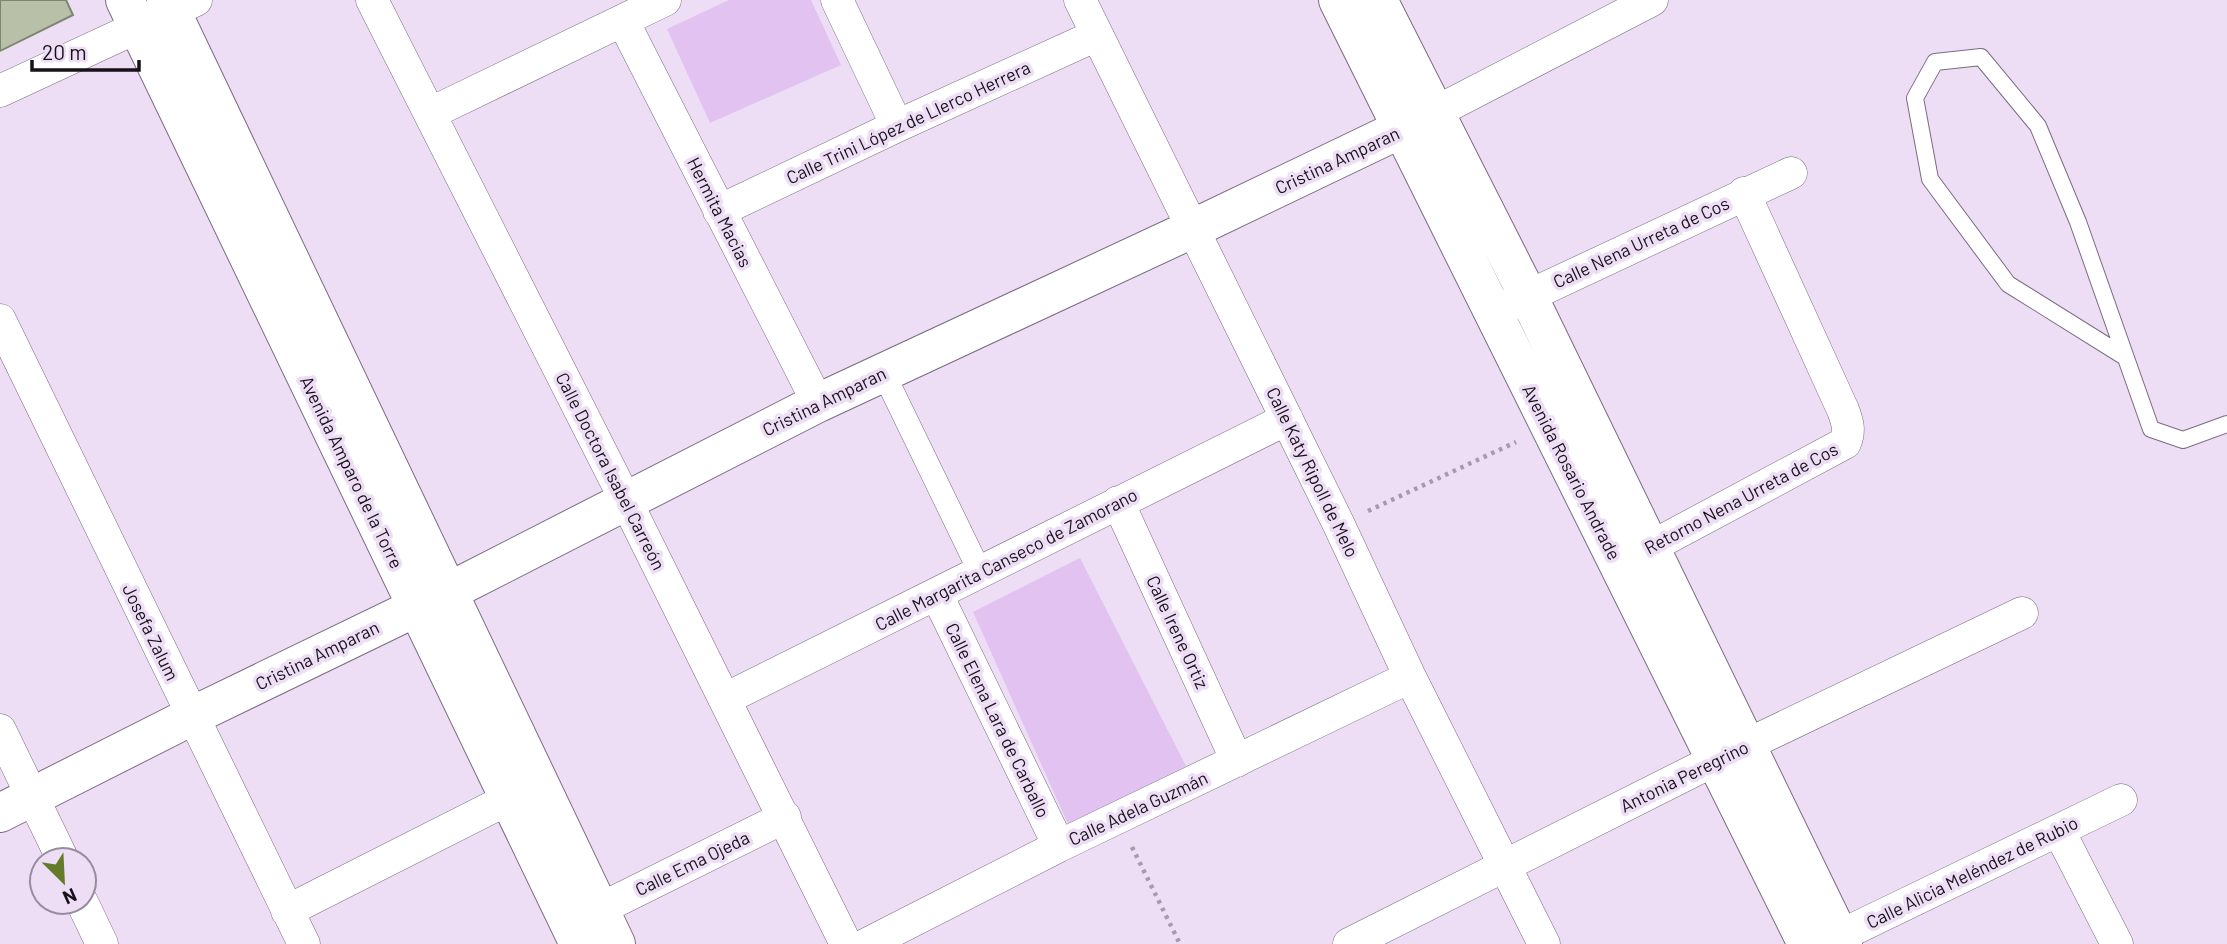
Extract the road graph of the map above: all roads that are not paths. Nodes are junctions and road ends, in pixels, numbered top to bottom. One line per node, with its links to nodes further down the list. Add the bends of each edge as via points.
1 (372, 0): 12 (street, Calle Doctora Isabel Carreón)
2 (665, 0): 9 (street)
3 (837, 0): 14 (street)
4 (1080, 0): 10 (street, Calle Katy Ripoll de Melo)
5 (1338, 0): 13 (street, Avenida Rosario Andrade)
6 (1378, 0): 13 (street, Avenida Rosario Andrade)
7 (1636, 4): 13 (street, Cristina Amparan)
8 (159, 8): 11 (street); 32 (street, Avenida Amparo de la Torre)
9 (623, 21): 12 (street); 17 (street, Hermita Macias)
10 (1097, 35): 14 (street, Calle Trini López de Llerco Herrera); 18 (street, Calle Katy Ripoll de Melo)
11 (0, 90)
12 (431, 113): 27 (street, Calle Doctora Isabel Carreón)
13 (1418, 121): 18 (street, Cristina Amparan); 19 (street, Avenida Rosario Andrade); 20 (street, Avenida Rosario Andrade)
14 (897, 126): 17 (street, Calle Trini López de Llerco Herrera)
15 (1791, 173): 16 (street, Calle Nena Urreta de Cos)
16 (1744, 194): 19 (street, Calle Nena Urreta de Cos); 29 (street, Retorno Nena Urreta de Cos, via 1843,410 1848,435 1844,443)
17 (719, 211): 24 (street, Hermita Macias)
18 (1194, 228): 23 (street, Cristina Amparan); 25 (street, Calle Katy Ripoll de Melo)
19 (1528, 296): 20 (street, Calle Nena Urreta de Cos); 29 (street, Avenida Rosario Andrade)
20 (1493, 314): 29 (street, Avenida Rosario Andrade, via 1549,427)
21 (0, 320): 36 (street, Josefa Zalum)
22 (2125, 357): 22 (lane, via 2078,222 2038,126 1981,57 1934,62 1915,98 1930,179 2008,284); 26 (lane, via 2151,429 2183,440)
23 (883, 372): 24 (street, Cristina Amparan); 30 (street)
24 (818, 403): 27 (street, Cristina Amparan)
25 (1287, 419): 28 (street, Calle Margarita Canseco de Zamorano); 34 (street, Calle Katy Ripoll de Melo)
26 (2227, 424)
27 (626, 501): 32 (street, Cristina Amparan); 35 (street, Calle Doctora Isabel Carreón)
28 (1118, 502): 30 (street, Calle Margarita Canseco de Zamorano); 39 (street, Calle Irene Ortiz)
29 (1634, 556): 38 (street, Avenida Rosario Andrade)
30 (980, 572): 31 (street, Calle Margarita Canseco de Zamorano)
31 (937, 595): 35 (street, Calle Margarita Canseco de Zamorano); 46 (street, Calle Elena Lara de Carballo)
32 (433, 600): 36 (street, Cristina Amparan); 40 (street, Avenida Amparo de la Torre)
33 (2022, 613): 38 (street, Antonia Peregrino)
34 (1410, 677): 39 (street, Calle Adela Guzmán); 47 (street, Calle Katy Ripoll de Melo)
35 (725, 698): 43 (street, Calle Doctora Isabel Carreón)
36 (192, 716): 42 (street, Cristina Amparan); 49 (street, Josefa Zalum)
37 (0, 730): 42 (street)
38 (1730, 753): 47 (street, Antonia Peregrino); 51 (street, Avenida Rosario Andrade)
39 (1237, 761): 46 (street, Calle Adela Guzmán)
40 (525, 790): 48 (street, Avenida Amparo de la Torre); 49 (street); 54 (street, Avenida Amparo de la Torre)
41 (2120, 800): 44 (street, Calle Alicia Meléndez de Rubio)
42 (16, 804): 45 (street)
43 (785, 817): 48 (street, Calle Ema Ojeda); 56 (street, Calle Doctora Isabel Carreón)
44 (2059, 831): 51 (street, Calle Alicia Meléndez de Rubio); 60 (street)
45 (51, 846)
46 (1059, 846): 57 (street, Calle Adela Guzmán)
47 (1505, 866): 58 (street, Antonia Peregrino); 59 (street, Calle Katy Ripoll de Melo)
48 (600, 909): 55 (street, Avenida Amparo de la Torre)
49 (287, 911): 53 (street, Josefa Zalum)
50 (89, 916): 52 (street)
51 (1828, 942)
52 (102, 944)
53 (304, 944)
54 (579, 944)
55 (616, 944)
56 (846, 944)
57 (867, 944)
58 (1349, 944)
59 (1544, 944)
60 (2117, 944)

